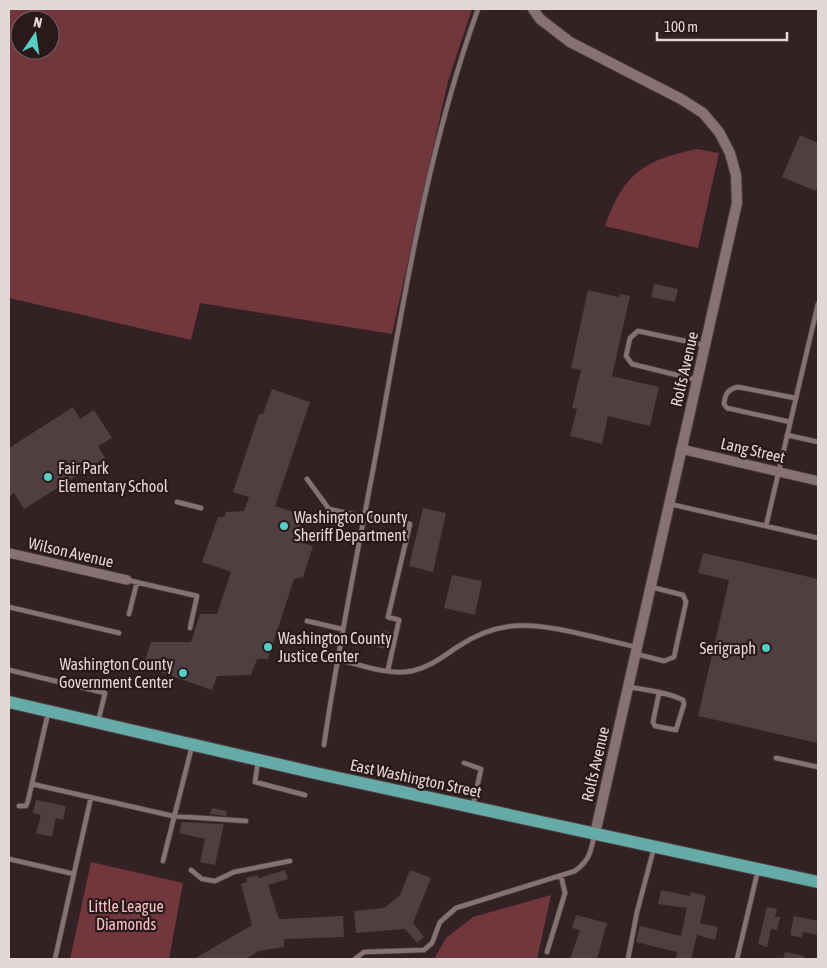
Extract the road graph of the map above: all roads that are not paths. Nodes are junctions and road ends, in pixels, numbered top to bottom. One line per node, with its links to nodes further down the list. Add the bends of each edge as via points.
1 (478, 9): 17 (lane, via 458,64 415,244)
2 (533, 9): 4 (street, Rolfs Avenue, via 540,19 570,42 681,99 703,114 719,132 730,153 736,175 737,203)
3 (818, 304): 6 (lane)
4 (705, 346): 5 (street, Rolfs Avenue); 5 (lane, via 638,331 630,338 626,356 632,364)
5 (697, 380): 10 (street, Rolfs Avenue)
6 (795, 398): 7 (lane); 7 (lane, via 738,387 725,395 724,404 728,408)
7 (790, 422): 8 (lane)
8 (787, 435): 9 (lane); 11 (lane)
9 (818, 442)
10 (681, 449): 11 (street, Lang Street); 15 (street, Rolfs Avenue)
11 (778, 472): 13 (street, Lang Street); 18 (lane)
12 (307, 479): 17 (lane, via 329,510)
13 (818, 481)
14 (178, 502): 16 (lane)
15 (669, 504): 18 (lane); 22 (street, Rolfs Avenue)
16 (201, 508)
17 (365, 516): 27 (lane); 32 (lane, via 410,524 388,617 399,620)
18 (766, 526): 19 (lane)
19 (818, 538)
20 (9, 553): 21 (street, Wilson Avenue)
21 (132, 581): 24 (lane); 26 (lane, via 197,596)
22 (650, 587): 29 (street, Rolfs Avenue); 29 (lane, via 686,598 674,657 664,660)
23 (9, 607): 28 (lane)
24 (129, 614)
25 (307, 621): 27 (lane)
26 (190, 628)
27 (342, 629): 30 (lane)
28 (119, 633)
29 (636, 651): 32 (lane, via 538,627 512,626 480,634 429,666 412,671); 33 (street, Rolfs Avenue)
30 (336, 660): 32 (lane); 39 (lane)
31 (9, 670): 37 (lane, via 105,692)
32 (388, 670)
33 (628, 686): 34 (lane); 51 (street, Rolfs Avenue)
34 (659, 693): 34 (lane, via 683,700 683,712 676,730 655,726)
35 (9, 702): 36 (main road, East Washington Street)
36 (49, 711): 37 (main road, East Washington Street); 44 (lane)
37 (98, 723): 38 (main road, East Washington Street)
38 (192, 745): 41 (main road, East Washington Street); 49 (lane)
39 (324, 745)
40 (776, 758): 43 (lane)
41 (258, 760): 45 (lane, via 254,782); 48 (main road, East Washington Street)
42 (464, 762): 48 (lane, via 481,768)
43 (818, 767)
44 (32, 784): 46 (lane); 47 (lane, via 26,806)
45 (305, 794)
46 (91, 797): 49 (lane); 58 (lane)
47 (19, 806)
48 (473, 808): 51 (main road, East Washington Street)
49 (173, 816): 50 (lane); 54 (lane)
50 (246, 822)
51 (595, 834): 52 (main road, East Washington Street); 59 (lane, via 586,863)
52 (655, 847): 56 (main road, East Washington Street); 64 (lane)
53 (9, 859): 58 (lane)
54 (163, 861)
55 (290, 861): 57 (lane, via 234,872 215,881 202,878)
56 (758, 868): 60 (main road, East Washington Street); 65 (lane)
57 (191, 870)
58 (74, 874): 62 (lane)
59 (561, 876): 61 (lane, via 565,893); 63 (lane, via 456,908 440,922 432,943 424,950 364,952)
60 (818, 882)
61 (547, 952)
62 (55, 959)
63 (355, 959)
64 (628, 959)
65 (738, 959)

